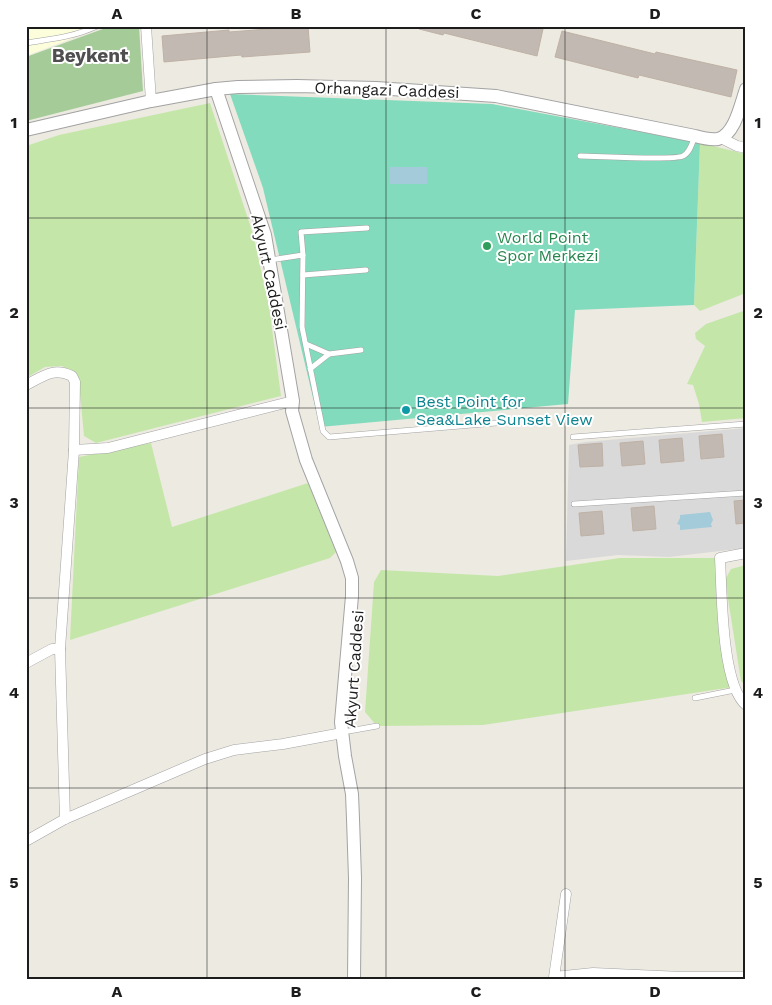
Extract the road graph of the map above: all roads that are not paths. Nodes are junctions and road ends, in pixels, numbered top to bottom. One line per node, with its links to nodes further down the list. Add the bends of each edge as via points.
1 (97, 26): 3 (lane, via 60,39)
2 (146, 26): 6 (street)
3 (26, 43)
4 (746, 88): 9 (street, via 733,125)
5 (216, 90): 6 (street, Orhangazi Caddesi); 8 (street, Orhangazi Caddesi, via 306,86 479,94); 14 (street, Akyurt Caddesi, via 264,235)
6 (151, 101): 7 (street, Orhangazi Caddesi)
7 (26, 130)
8 (695, 136): 9 (street, Orhangazi Caddesi); 11 (lane, via 689,151 675,158)
9 (721, 138): 10 (street, Orhangazi Caddesi)
10 (746, 148)
11 (580, 156)
12 (366, 228): 13 (lane, via 302,232)
13 (302, 254): 14 (lane); 16 (lane)
14 (269, 260): 22 (street, Akyurt Caddesi)
15 (366, 270): 16 (lane)
16 (303, 275): 17 (lane, via 302,327)
17 (306, 344): 19 (lane); 20 (lane)
18 (361, 350): 19 (lane)
19 (329, 354): 20 (lane)
20 (310, 369): 23 (lane, via 323,431 329,437)
21 (26, 385): 26 (street, via 53,372 72,376 76,390)
22 (293, 401): 26 (street, via 108,448); 36 (street, Akyurt Caddesi, via 292,411 306,460 350,569 352,596 341,710)
23 (496, 423)
24 (746, 424): 25 (lane)
25 (573, 437)
26 (74, 450): 30 (street)
27 (746, 493): 28 (lane)
28 (574, 504)
29 (746, 553): 32 (street, via 720,558 727,662)
30 (60, 649): 31 (street, via 47,651); 37 (street)
31 (26, 663)
32 (735, 690): 33 (lane); 34 (street)
33 (695, 698)
34 (746, 705)
35 (377, 726): 36 (lane)
36 (345, 732): 37 (street, via 234,750 205,759); 42 (street, Akyurt Caddesi, via 353,819); 43 (street, Akyurt Caddesi, via 359,796 362,834)
37 (65, 820): 38 (street)
38 (26, 840)
39 (566, 894): 41 (street)
40 (746, 977): 41 (street, via 593,972)
41 (550, 978)
42 (354, 979)
43 (362, 979)

